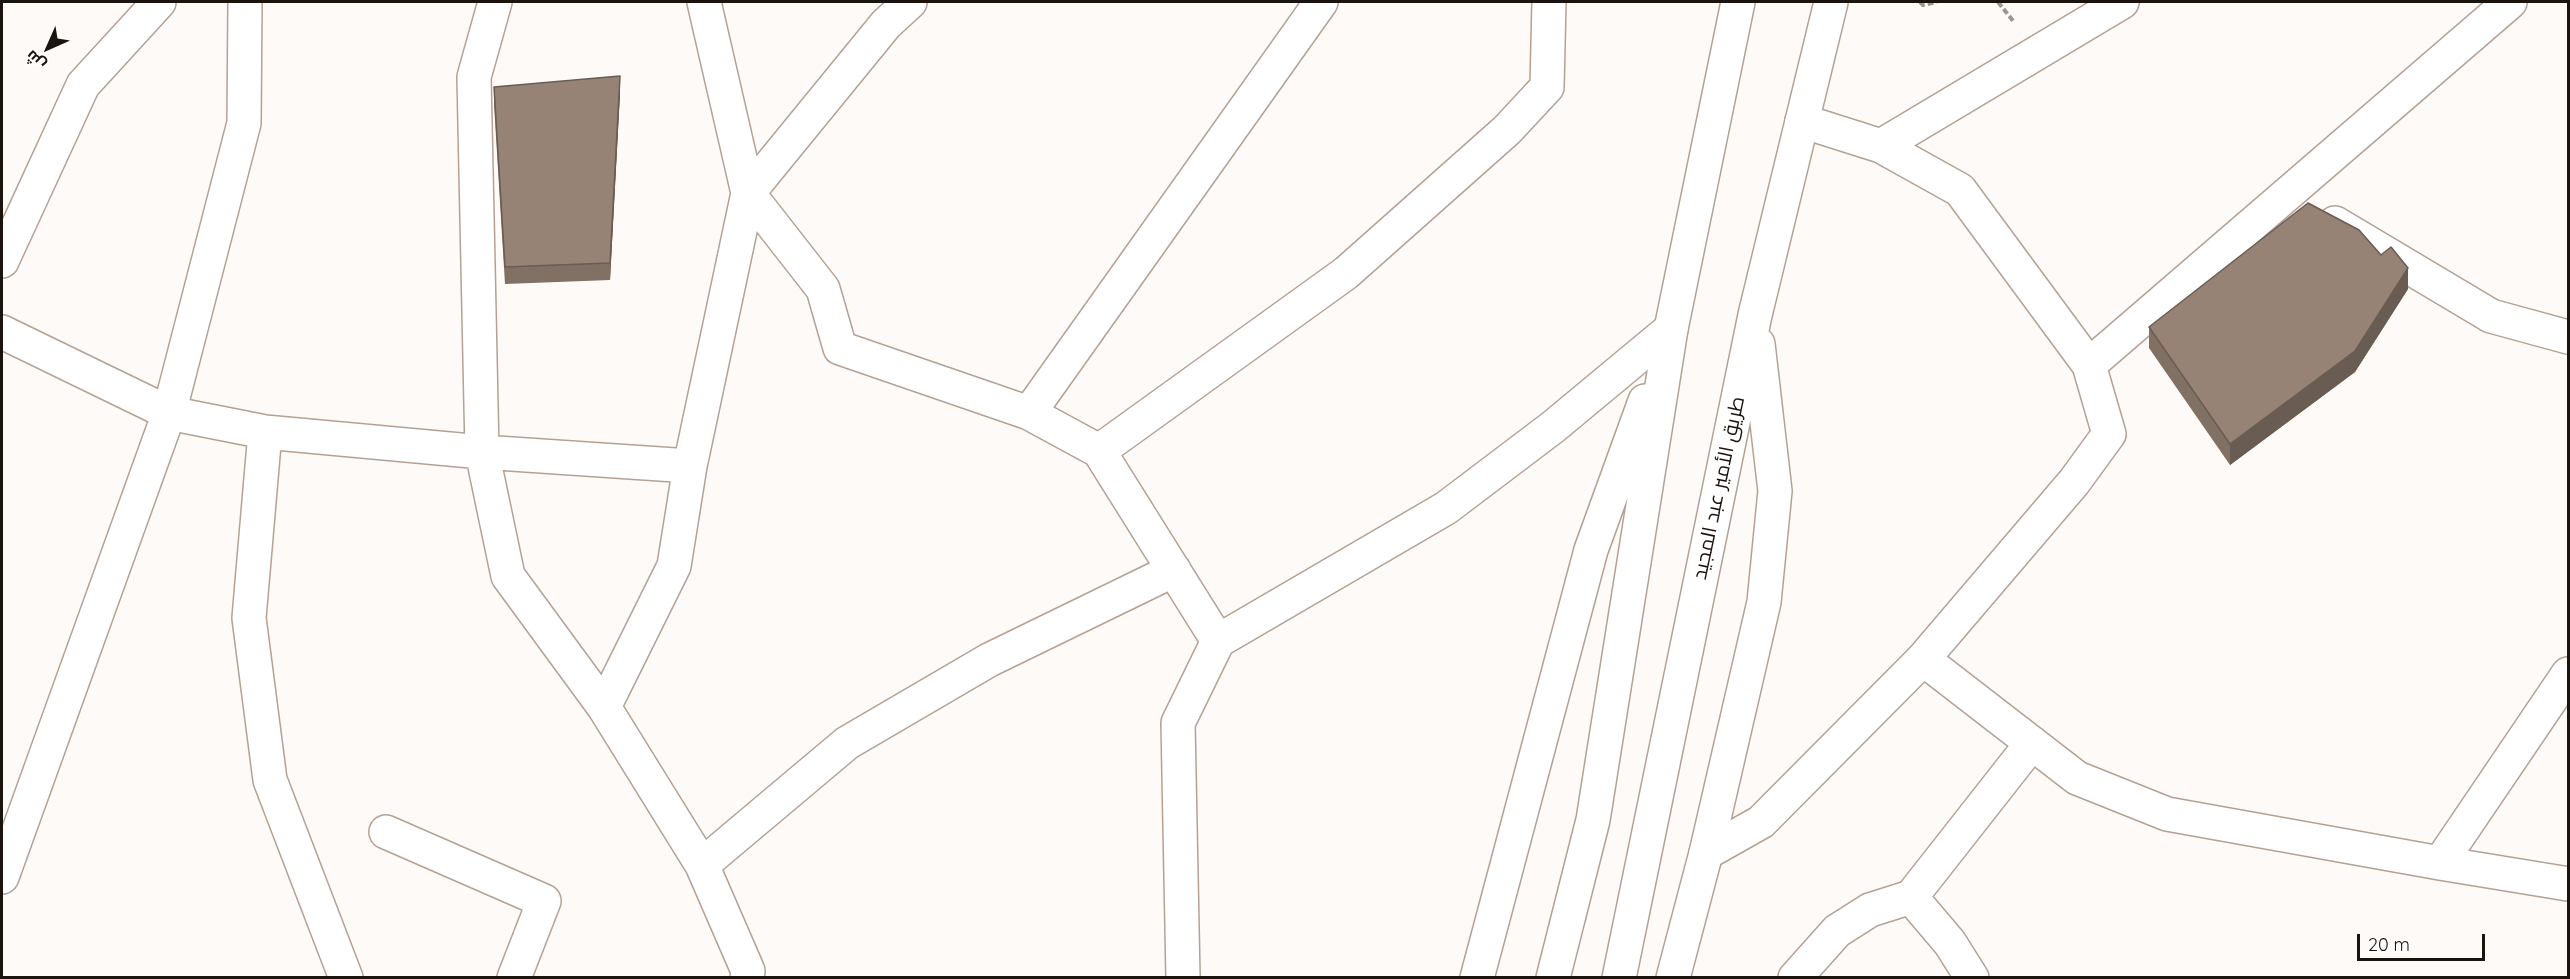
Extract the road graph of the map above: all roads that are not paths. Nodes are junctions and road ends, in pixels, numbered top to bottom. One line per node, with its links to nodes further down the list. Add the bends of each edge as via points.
1 (159, 2): 16 (street, via 83,85)
2 (245, 2): 22 (street, via 244,123)
3 (495, 2): 26 (street, via 474,77)
4 (704, 2): 14 (street)
5 (910, 2): 14 (street, via 886,24)
6 (1321, 2): 23 (street)
7 (1549, 2): 25 (street, via 1547,87 1507,130 1346,273)
8 (1738, 2): 18 (street)
9 (1831, 2): 12 (street, طريق الأمير عبد المجيد)
10 (2122, 2): 13 (street)
11 (2510, 2): 15 (street)
12 (1802, 121): 13 (street); 17 (street, طريق الأمير عبد المجيد)
13 (1881, 146): 21 (street, via 1960,190)
14 (748, 193): 23 (street, via 823,289 840,348); 27 (street)
15 (2287, 194): 20 (street, via 2491,316); 21 (street)
16 (2, 261)
17 (1755, 315): 35 (street, via 1775,491 1764,602); 47 (street, طريق الأمير عبد المجيد)
18 (1671, 329): 29 (street, via 1553,427 1446,508); 45 (street, via 1591,550); 46 (street, via 1593,820)
19 (2, 332): 22 (street)
20 (2568, 337)
21 (2089, 365): 30 (street, via 2109,434 2074,482)
22 (169, 413): 24 (street); 38 (street)
23 (1029, 413): 25 (street)
24 (265, 432): 26 (street); 41 (street, via 249,618 270,780)
25 (1099, 451): 28 (street)
26 (482, 452): 27 (street); 32 (street, via 508,576)
27 (690, 466): 32 (street, via 674,566)
28 (1174, 570): 29 (street); 37 (street, via 989,660 847,742)
29 (1218, 641): 44 (street, via 1178,723)
30 (1923, 659): 33 (street); 35 (street, via 1761,822)
31 (2568, 674): 36 (street)
32 (604, 707): 37 (street)
33 (2032, 743): 36 (street, via 2077,778 2167,814); 40 (street)
34 (386, 832): 42 (street, via 544,901)
35 (1706, 853): 48 (street)
36 (2440, 863): 39 (street)
37 (702, 865): 43 (street, via 748,971)
38 (2, 877)
39 (2568, 884)
40 (1911, 897): 49 (street, via 1870,910 1838,932); 50 (street, via 1950,943)
41 (346, 978)
42 (514, 978)
43 (747, 978)
44 (1183, 978)
45 (1477, 978)
46 (1553, 978)
47 (1619, 978)
48 (1674, 978)
49 (1795, 978)
50 (1972, 978)

